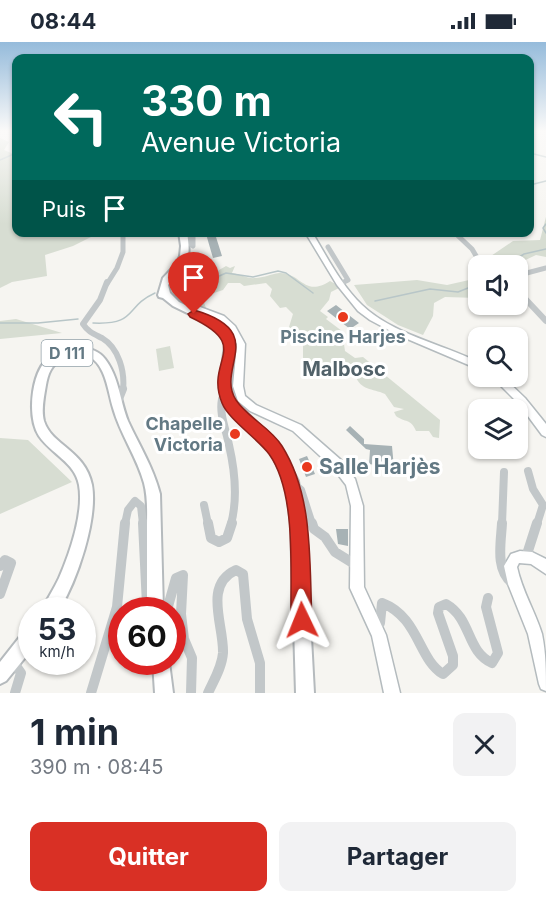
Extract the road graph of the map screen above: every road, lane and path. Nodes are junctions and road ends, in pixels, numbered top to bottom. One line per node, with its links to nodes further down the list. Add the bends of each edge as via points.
1 (123, 237): 16 (street, via 117,268 84,324 119,357 123,383)
2 (184, 237): 11 (main road, via 186,255 162,293)
3 (312, 237): 9 (street)
4 (459, 237): 6 (street)
5 (328, 247): 9 (street, via 348,280)
6 (476, 255)
7 (544, 267): 8 (street)
8 (528, 272)
9 (345, 287): 13 (street, via 364,311)
10 (528, 302): 12 (street)
11 (183, 311): 15 (main road, via 216,328 223,338 226,350 220,380); 18 (main road, via 217,324 226,334 231,352 226,396 232,407); 25 (street, via 192,307 221,318 232,328 241,344 241,398 253,408 297,428 348,477 357,498)
12 (546, 321)
13 (468, 362)
14 (507, 387): 17 (street)
15 (222, 399): 18 (main road, via 233,415); 22 (street, via 220,410 236,479 237,501 227,538 219,542 211,538)
16 (117, 404): 29 (main road, D 111, via 108,371 90,354 64,354 51,361 44,371 37,423 45,437 84,474 87,496 68,580); 32 (main road, D 111, via 150,477)
17 (546, 432)
18 (260, 433): 21 (main road, via 281,458)
19 (528, 471): 23 (street, via 536,497 543,504)
20 (504, 472): 27 (street, via 500,558 505,577)
21 (292, 481): 25 (street, via 301,490 314,528 335,552); 48 (main road, via 298,525)
22 (204, 505)
23 (529, 556): 26 (street); 27 (street, via 512,562)
24 (0, 566): 28 (street, via 5,560 11,563)
25 (356, 566): 36 (street, via 357,588)
26 (546, 568)
27 (514, 584): 42 (street, via 535,634)
28 (0, 594)
29 (58, 597)
30 (118, 597): 31 (street, via 122,535 128,510 135,501 141,506)
31 (147, 597)
32 (155, 597)
33 (171, 597): 34 (street, via 179,574 183,575)
34 (182, 597)
35 (488, 598): 36 (street, via 486,607 498,653 492,663 478,653 461,613 446,604 439,607 438,613 453,656 453,665 446,673 435,669 415,634 386,603 380,606 380,623)
36 (376, 627): 49 (street)
37 (108, 637): 44 (street)
38 (186, 644): 45 (street, via 192,658)
39 (18, 652): 40 (main road)
40 (12, 660): 41 (main road); 43 (street, via 21,673)
41 (0, 675)
42 (546, 684)
43 (15, 693)
44 (91, 693)
45 (191, 693)
46 (208, 693): 47 (street, via 223,654 218,593 224,577 236,570 243,574 247,619 260,663)
47 (260, 693)
48 (305, 693)
49 (392, 693)

